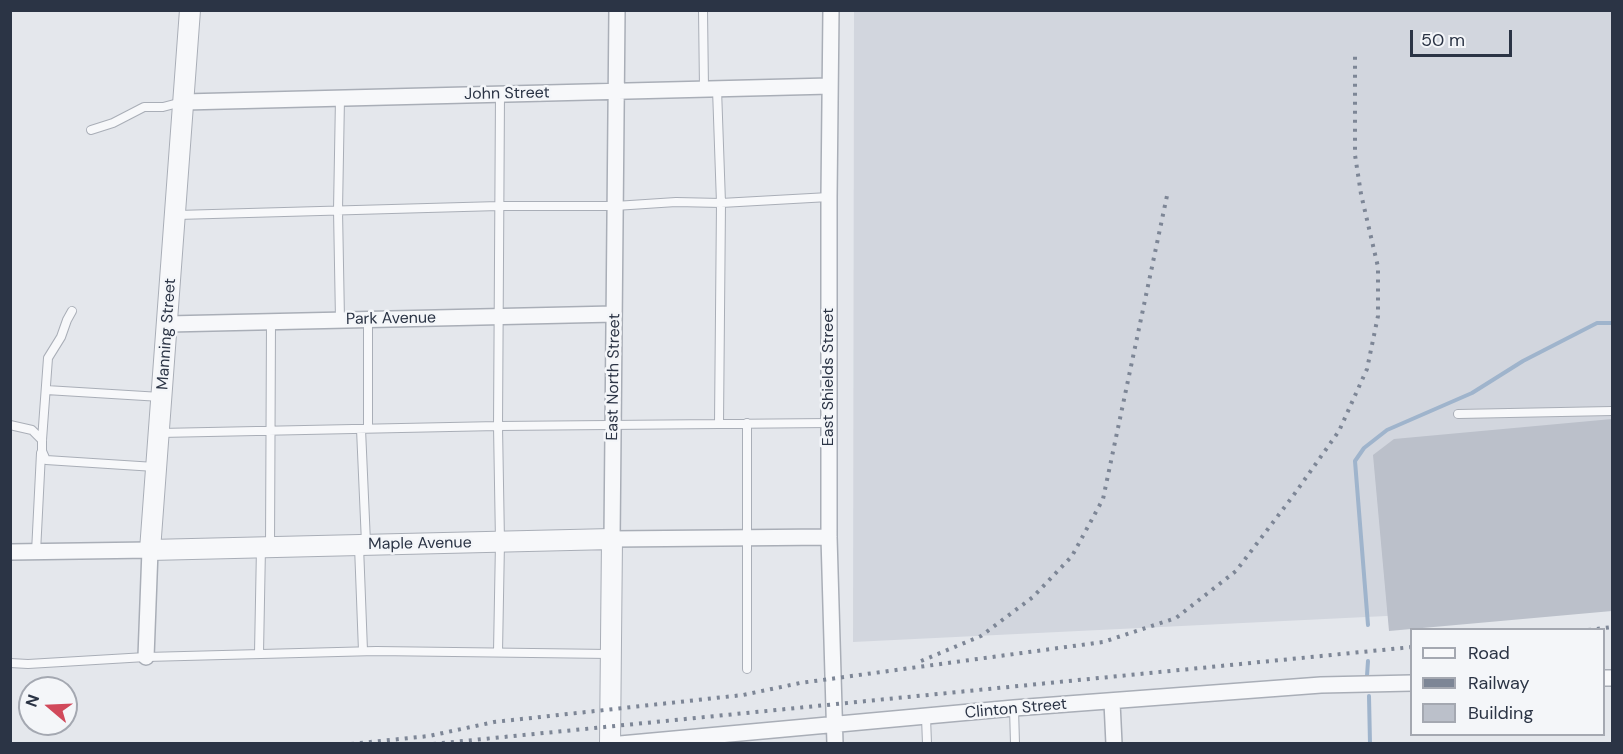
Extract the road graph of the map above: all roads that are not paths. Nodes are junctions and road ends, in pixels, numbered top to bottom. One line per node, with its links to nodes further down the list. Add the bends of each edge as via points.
1 (190, 10): 10 (street, Manning Street)
2 (617, 10): 7 (street, East North Street)
3 (702, 10): 6 (lane)
4 (831, 10): 5 (street, East Shields Street)
5 (830, 86): 6 (street, John Street); 12 (street, East Shields Street)
6 (710, 89): 7 (street, John Street); 13 (lane)
7 (616, 92): 8 (street, John Street); 15 (street, East North Street)
8 (500, 94): 9 (street, John Street); 14 (lane)
9 (340, 98): 10 (street, John Street); 16 (lane)
10 (184, 102): 11 (lane, via 144,107); 17 (street, Manning Street)
11 (91, 130)
12 (829, 197): 13 (lane); 31 (street, East Shields Street)
13 (721, 203): 15 (lane); 29 (lane)
14 (499, 206): 15 (lane); 16 (lane); 20 (lane)
15 (615, 206): 19 (street, East North Street)
16 (338, 210): 17 (lane); 21 (lane)
17 (175, 215): 24 (street, Manning Street)
18 (72, 311): 25 (lane, via 48,358)
19 (614, 314): 20 (street, Park Avenue); 33 (street, East North Street)
20 (500, 316): 22 (street, Park Avenue); 34 (lane)
21 (340, 320): 22 (street, Park Avenue); 23 (street, Park Avenue)
22 (368, 320): 35 (lane)
23 (270, 322): 24 (street, Park Avenue); 36 (lane)
24 (168, 324): 26 (street, Manning Street)
25 (46, 390): 26 (lane); 38 (lane)
26 (162, 397): 37 (street, Manning Street)
27 (1612, 411): 28 (lane)
28 (1458, 414)
29 (719, 423): 30 (lane); 33 (lane)
30 (747, 423): 31 (lane); 42 (lane)
31 (830, 423): 41 (street, East Shields Street)
32 (10, 425): 38 (lane, via 32,430)
33 (613, 425): 34 (lane); 43 (street, East North Street)
34 (498, 426): 35 (lane); 44 (lane)
35 (364, 428): 36 (lane); 45 (lane)
36 (269, 430): 37 (lane); 46 (lane)
37 (160, 433): 40 (street, Manning Street)
38 (42, 440): 39 (lane)
39 (42, 451): 40 (lane, via 46,460); 49 (lane)
40 (157, 468): 47 (street, Manning Street)
41 (829, 537): 42 (street, Maple Avenue); 61 (street, East Shields Street)
42 (747, 538): 43 (street, Maple Avenue); 56 (lane)
43 (612, 539): 44 (street, Maple Avenue); 53 (street, East North Street)
44 (500, 542): 45 (street, Maple Avenue); 51 (lane)
45 (363, 545): 46 (street, Maple Avenue); 50 (lane)
46 (266, 547): 47 (street, Maple Avenue); 52 (lane)
47 (150, 550): 49 (street, Maple Avenue); 54 (street, Manning Street)
48 (10, 552): 49 (street, Maple Avenue)
49 (36, 552)
50 (363, 651): 51 (lane); 52 (lane)
51 (498, 652): 53 (lane)
52 (259, 653): 54 (lane)
53 (610, 654): 63 (street, East North Street)
54 (146, 657): 55 (lane)
55 (10, 663)
56 (747, 669)
57 (1410, 683): 58 (street, Clinton Street, via 1321,685)
58 (1112, 702): 59 (street, Clinton Street); 68 (street)
59 (1014, 708): 60 (street, Clinton Street); 67 (lane)
60 (926, 717): 61 (street, Clinton Street); 66 (lane)
61 (836, 726): 62 (street, Clinton Street); 65 (street, East Shields Street)
62 (754, 738): 64 (street, Clinton Street)
63 (610, 744)
64 (620, 744)
65 (836, 744)
66 (927, 744)
67 (1015, 744)
68 (1114, 744)

